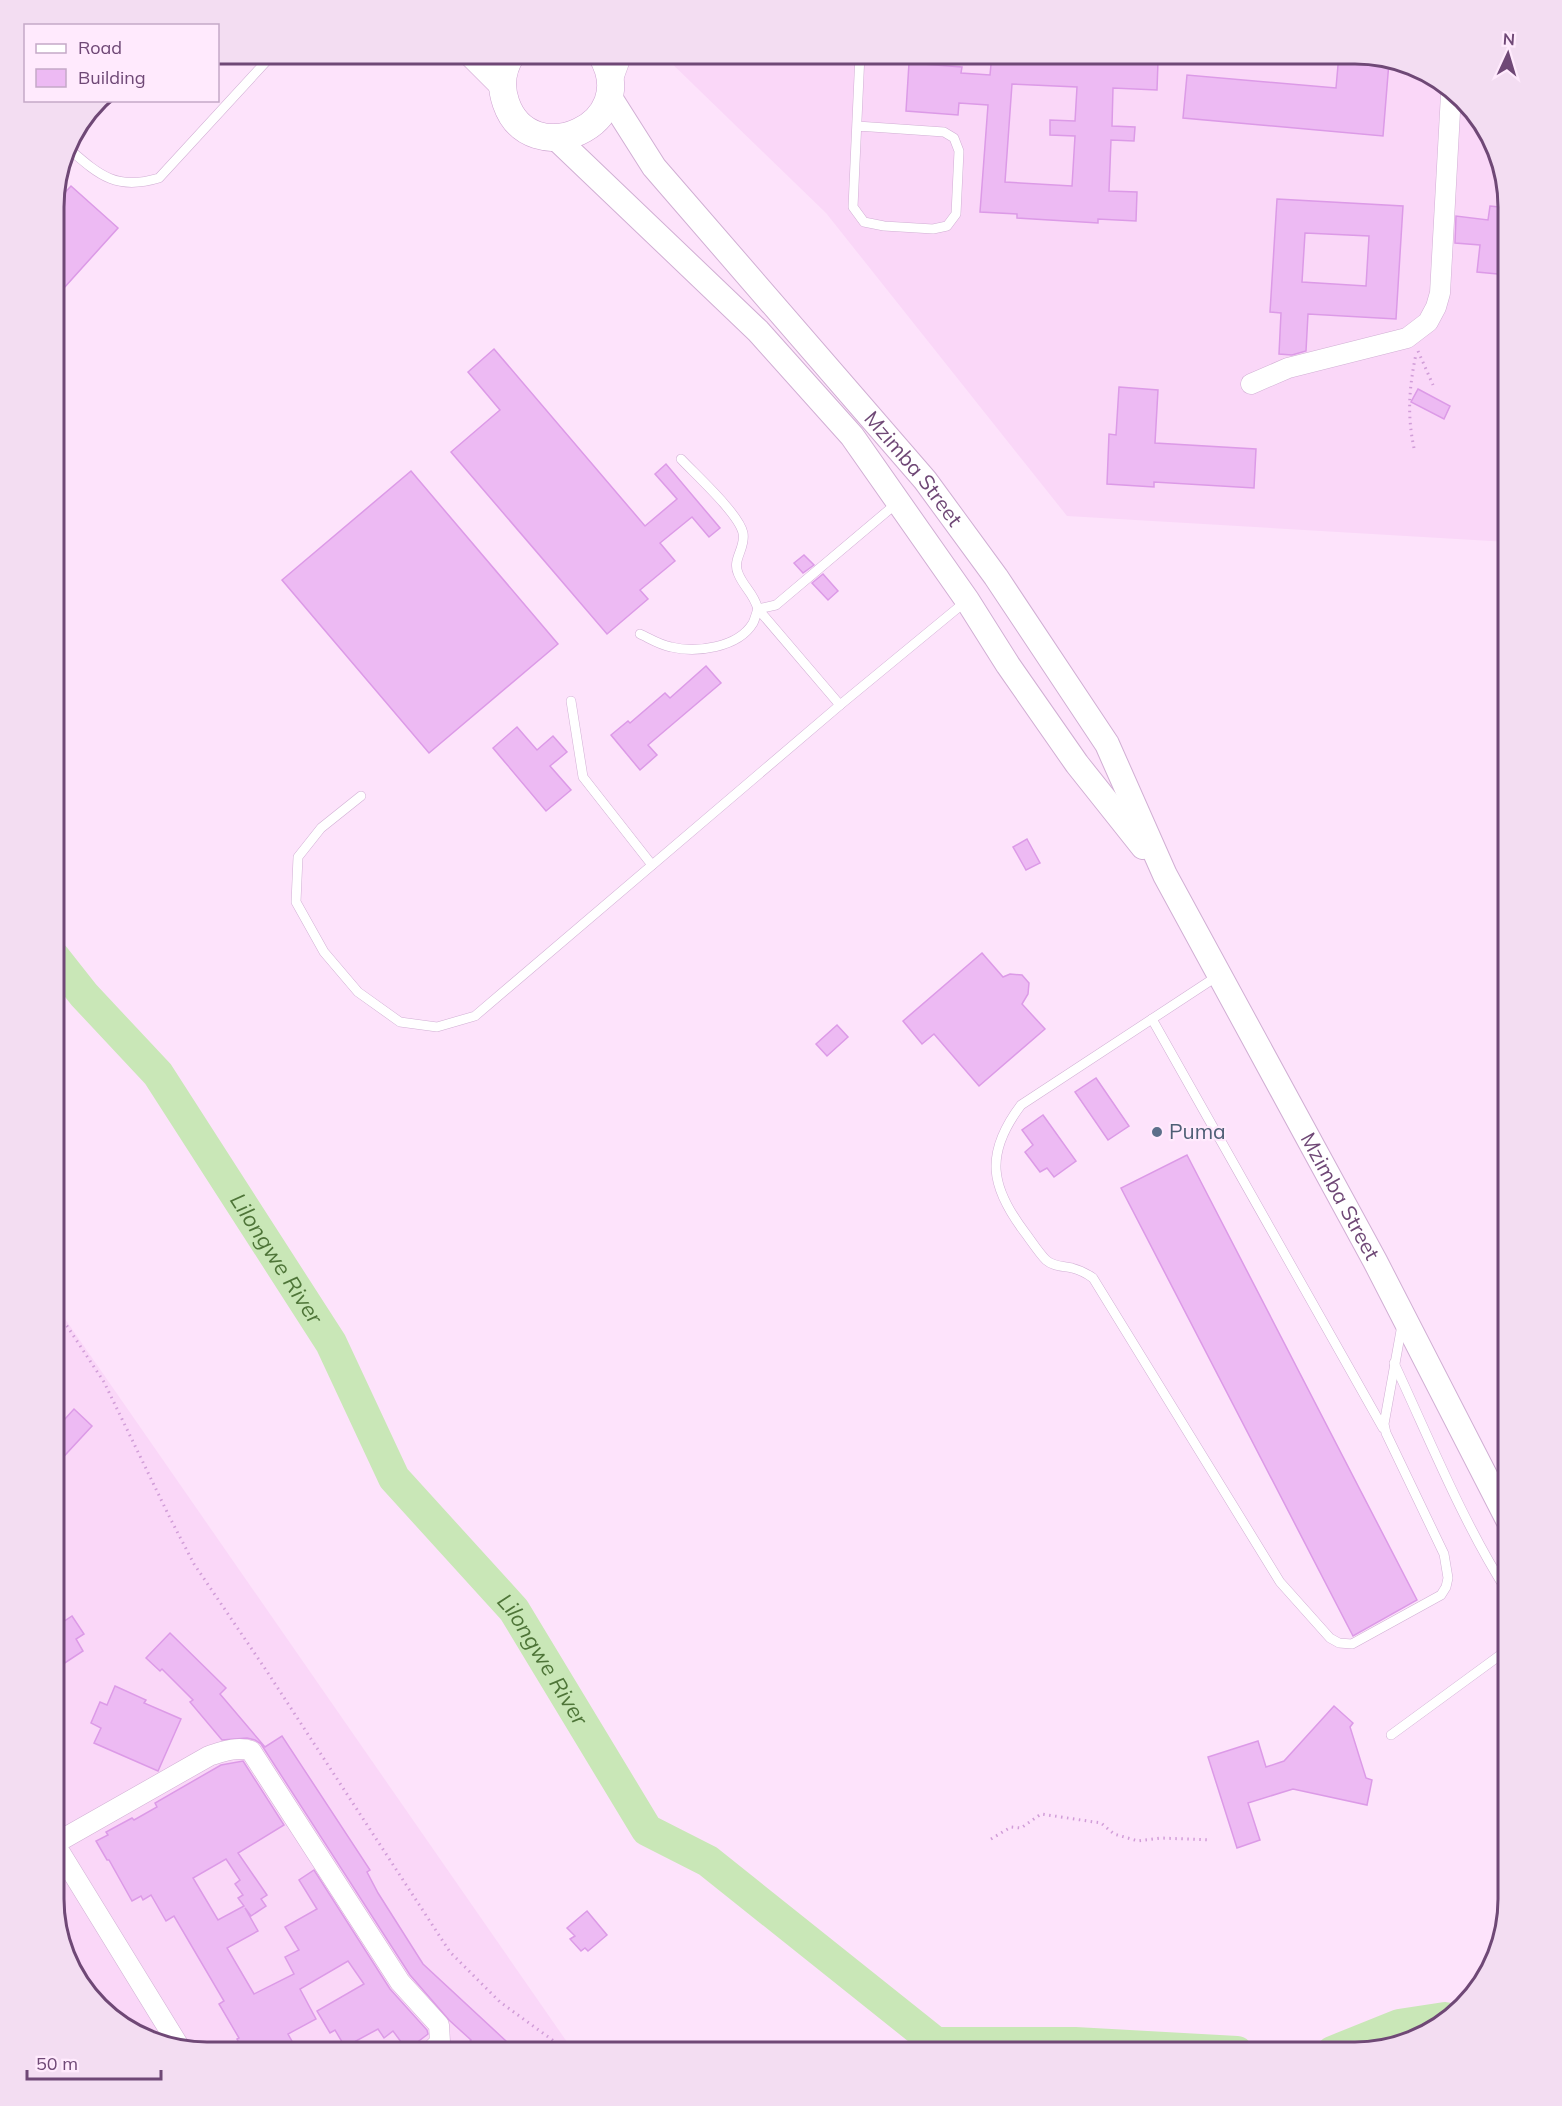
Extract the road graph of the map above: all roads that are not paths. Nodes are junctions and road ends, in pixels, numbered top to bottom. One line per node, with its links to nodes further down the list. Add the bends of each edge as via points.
1 (264, 64): 12 (lane, via 159,178 141,184 122,183 104,176)
2 (482, 64): 7 (main road)
3 (507, 64): 7 (main road)
4 (606, 64): 8 (main road)
5 (619, 64): 8 (street)
6 (860, 65): 10 (lane)
7 (502, 84): 11 (main road, via 507,107 522,126)
8 (610, 90): 11 (main road, via 602,113 590,126 580,133); 23 (street, Mzimba Street, via 654,167 925,480 996,577 1107,744)
9 (1451, 102): 13 (street, via 1440,293 1428,322 1407,338 1288,368)
10 (857, 126): 10 (lane, via 853,207 864,222 933,229 947,226 956,214 959,151 954,138 944,132)
11 (556, 138): 15 (street, Mzimba Street, via 758,331 852,436)
12 (75, 153)
13 (1251, 384)
14 (681, 459): 17 (lane, via 737,520 743,533 743,546 736,560 738,573 755,597)
15 (898, 501): 16 (street, Mzimba Street); 17 (lane, via 776,605)
16 (967, 600): 20 (lane); 23 (street, Mzimba Street, via 1077,764)
17 (758, 609): 18 (lane, via 753,623 740,636 722,645 699,649 670,647); 20 (lane)
18 (640, 634)
19 (571, 701): 22 (lane, via 583,777)
20 (840, 705): 22 (lane)
21 (361, 796): 22 (lane, via 321,828 298,857 296,902 324,952 358,992 400,1022 437,1027 475,1016)
22 (652, 865)
23 (1165, 875): 24 (street, Mzimba Street)
24 (1219, 975): 25 (lane); 26 (street, Mzimba Street)
25 (1152, 1019): 28 (lane); 28 (lane, via 1021,1105 1007,1124 995,1168 999,1191 1012,1216 1047,1260 1093,1278 1280,1582 1339,1643 1352,1644 1441,1595 1446,1587 1444,1554)
26 (1404, 1316): 27 (lane); 29 (street, Mzimba Street)
27 (1394, 1363): 28 (lane, via 1384,1413); 30 (lane, via 1472,1532)
28 (1386, 1432)
29 (1498, 1500)
30 (1498, 1576)
31 (1498, 1657): 32 (lane)
32 (1391, 1735)
33 (64, 1840): 36 (street, via 208,1756 251,1750 400,1982 439,2025)
34 (64, 1859): 35 (street)
35 (174, 2037)
36 (440, 2042)

